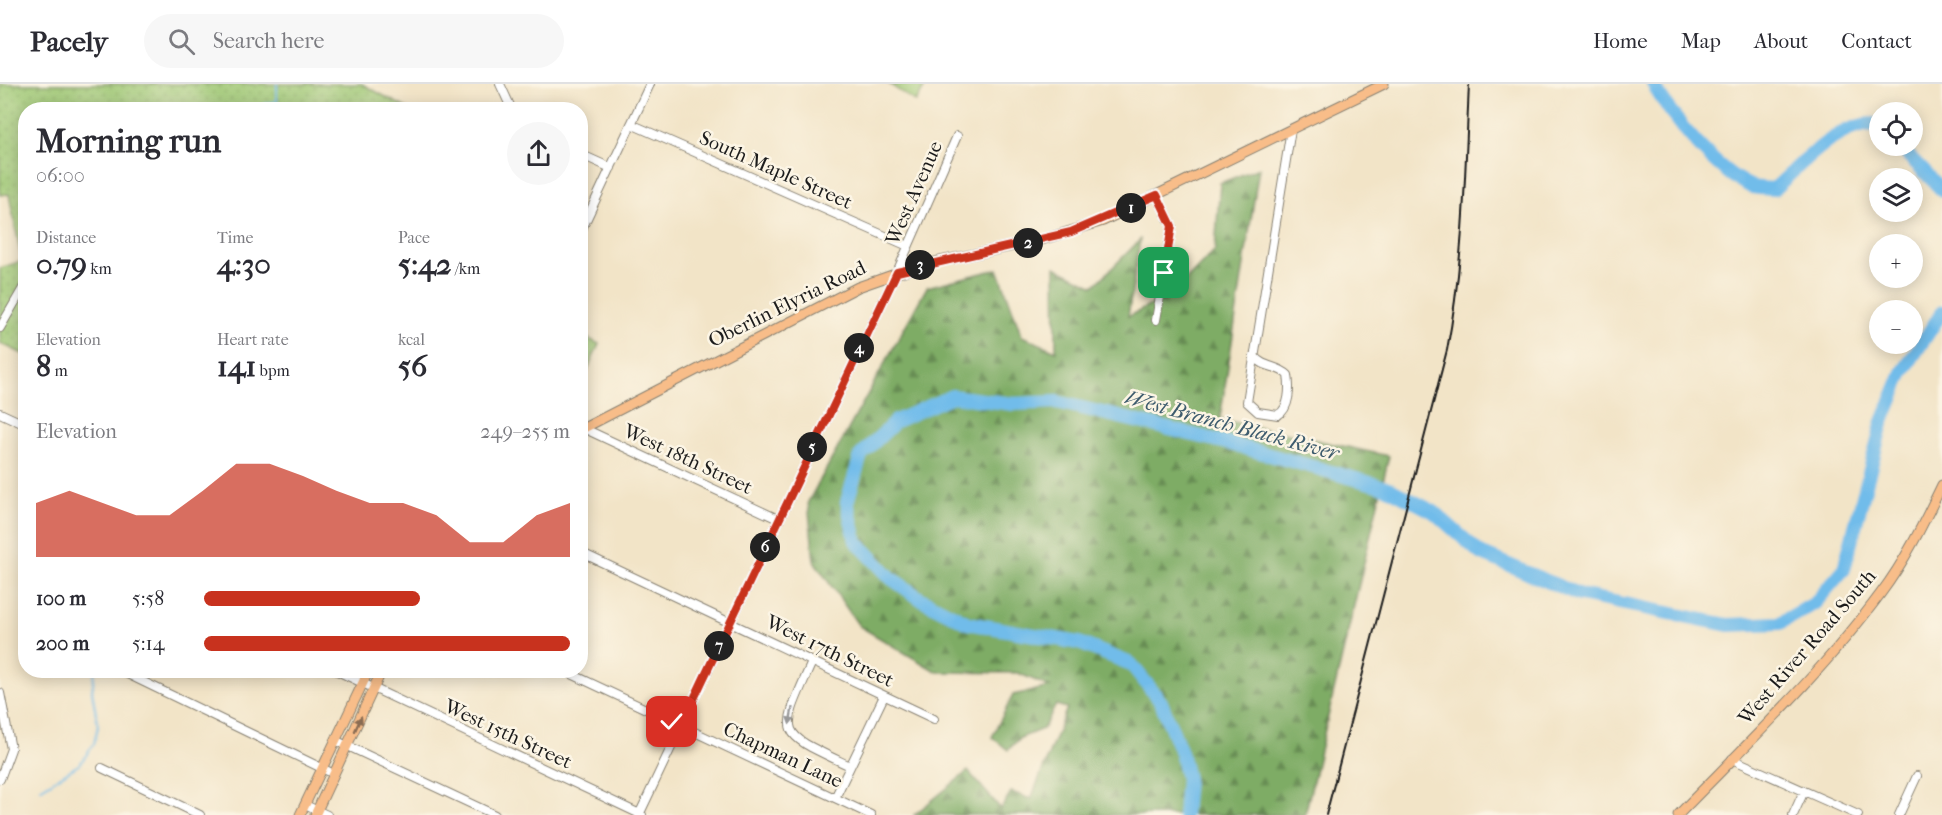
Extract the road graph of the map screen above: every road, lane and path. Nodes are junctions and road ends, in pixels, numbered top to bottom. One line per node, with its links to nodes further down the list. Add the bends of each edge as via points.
1 (500, 84): 4 (street)
2 (650, 84): 5 (street)
3 (1384, 84): 6 (main road, Oberlin Elyria Road)
4 (508, 102)
5 (631, 124): 9 (street); 12 (street, South Maple Street)
6 (1291, 129): 10 (main road, Oberlin Elyria Road); 17 (street)
7 (957, 136): 12 (street, West Avenue)
8 (588, 158): 9 (street)
9 (611, 168): 11 (street)
10 (1157, 195): 13 (main road, Oberlin Elyria Road, via 1071,232); 15 (street, via 1172,226)
11 (588, 215)
12 (908, 246): 13 (street, West Avenue)
13 (897, 272): 20 (main road, Oberlin Elyria Road, via 858,287); 23 (street, West Avenue)
14 (18, 297): 16 (street)
15 (1156, 320)
16 (0, 328)
17 (1254, 356): 17 (street, via 1246,406 1278,415 1285,409 1289,379 1286,372 1258,362)
18 (0, 413): 19 (street)
19 (18, 421)
20 (588, 426)
21 (588, 432): 23 (street, West 18th Street)
22 (1942, 485): 40 (main road, West River Road South, via 1882,592)
23 (778, 519): 25 (street, West Avenue)
24 (588, 556): 25 (street, West 17th Street)
25 (730, 622): 26 (street, West 17th Street); 37 (street, West Avenue)
26 (812, 662): 35 (street, West 17th Street); 41 (street, one-way to 41, via 790,711 790,729 802,743)
27 (133, 678): 43 (street)
28 (351, 678): 32 (street, West 15th Street)
29 (366, 678): 32 (main road)
30 (379, 678): 33 (main road)
31 (580, 678): 37 (street, Chapman Lane)
32 (363, 684): 33 (street, West 15th Street); 38 (main road)
33 (374, 689): 39 (main road, one-way to 33); 55 (street, West 15th Street)
34 (0, 693): 46 (street, via 11,749)
35 (884, 696): 36 (street, West 17th Street); 41 (street)
36 (934, 719)
37 (681, 726): 48 (street, Chapman Lane); 55 (street, West Avenue)
38 (337, 741): 39 (street); 43 (main road)
39 (348, 746): 44 (main road); 54 (street)
40 (1732, 759): 47 (street); 57 (main road, West River Road South)
41 (850, 766): 48 (street)
42 (102, 768): 51 (street)
43 (324, 769): 44 (street); 49 (main road)
44 (334, 774): 50 (main road)
45 (1917, 776): 60 (street)
46 (0, 779)
47 (1804, 791): 58 (street); 59 (street)
48 (835, 798): 56 (street, Chapman Lane)
49 (305, 805): 50 (street); 52 (main road)
50 (316, 813): 53 (street)
51 (200, 815)
52 (300, 815)
53 (327, 815)
54 (495, 815)
55 (640, 815)
56 (871, 815)
57 (1678, 815)
58 (1793, 815)
59 (1858, 815)
60 (1899, 815)

